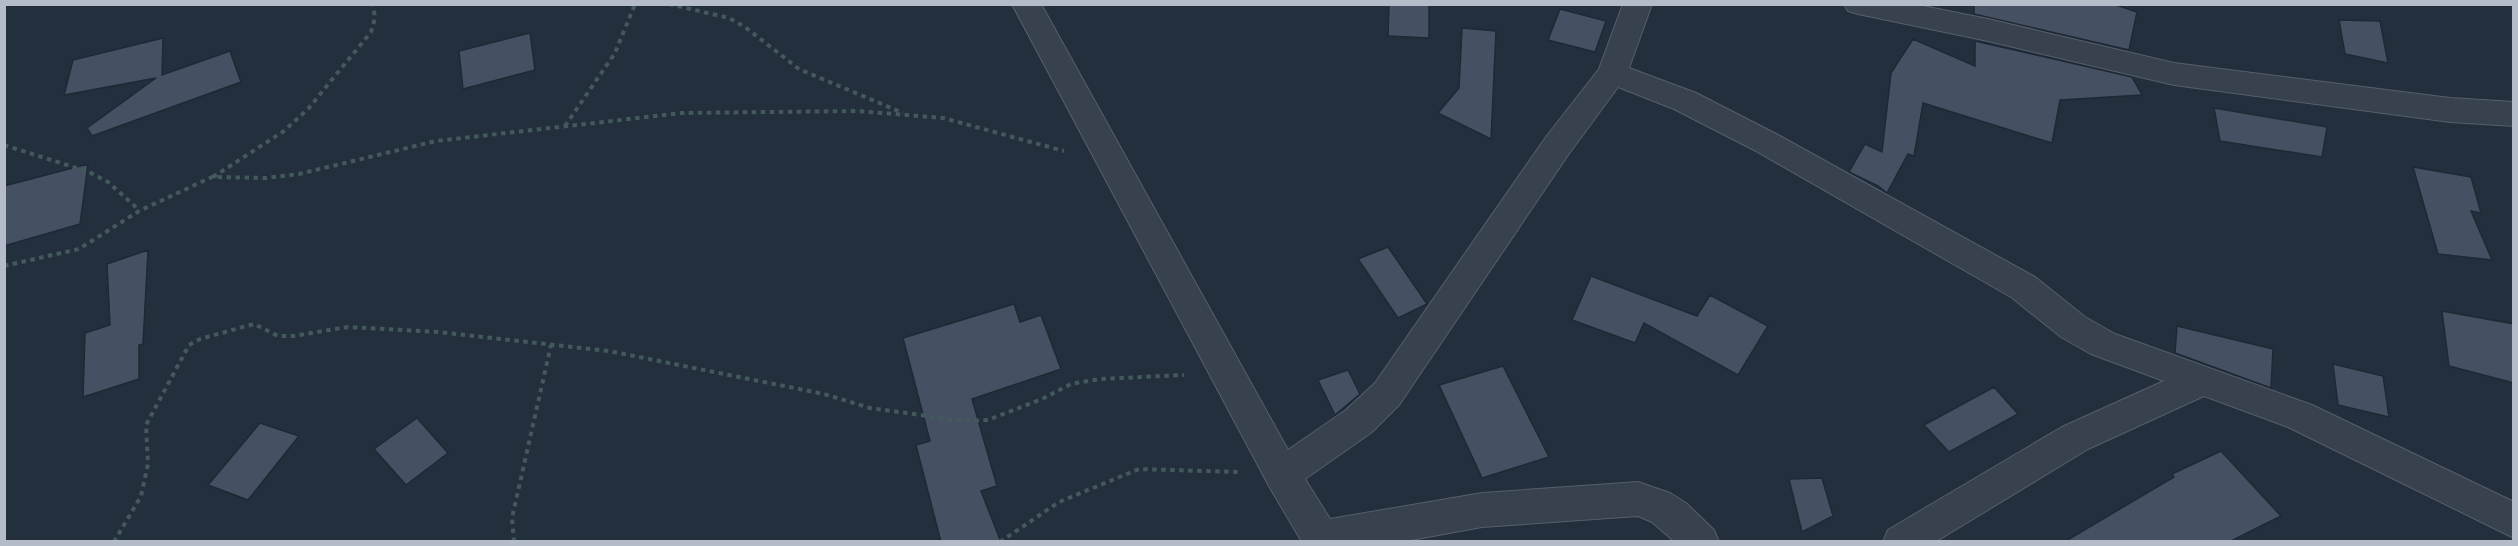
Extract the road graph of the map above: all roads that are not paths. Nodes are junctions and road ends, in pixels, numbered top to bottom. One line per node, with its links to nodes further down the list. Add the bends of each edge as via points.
1 (1026, 4): 7 (street)
2 (1638, 4): 4 (street)
3 (1858, 4): 5 (street, via 2174,74 2450,110)
4 (1612, 73): 6 (street, via 1685,101 1767,143 2023,287 2073,327 2103,344); 7 (street, via 1557,146 1387,394 1359,422)
5 (2514, 114)
6 (2203, 380): 8 (street, via 2300,416); 11 (street, via 2075,438)
7 (1282, 474): 9 (street)
8 (2514, 521)
9 (1322, 540): 10 (street, via 1482,510 1638,499 1652,501 1669,512)
10 (1701, 542)
11 (1900, 542)

